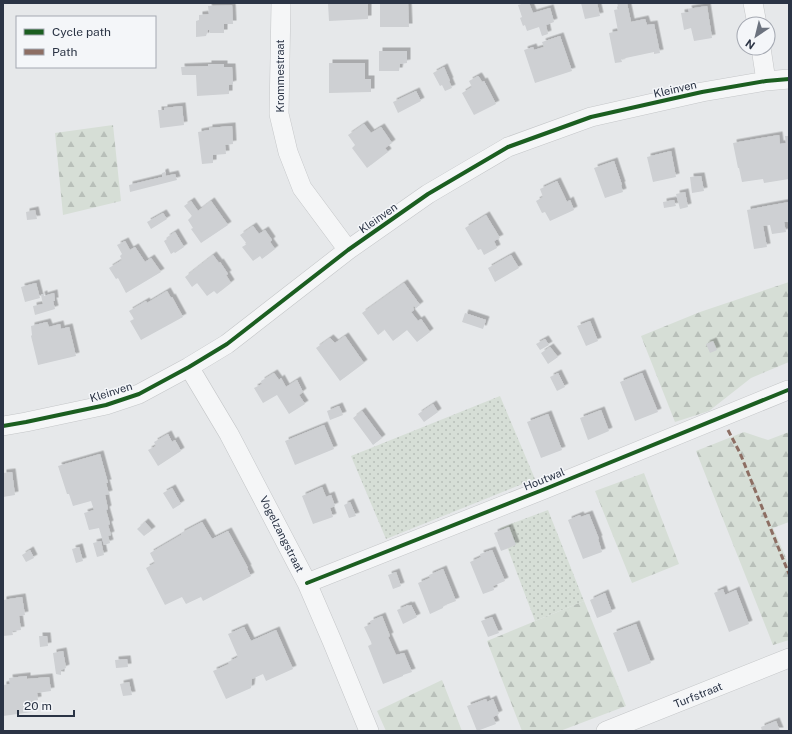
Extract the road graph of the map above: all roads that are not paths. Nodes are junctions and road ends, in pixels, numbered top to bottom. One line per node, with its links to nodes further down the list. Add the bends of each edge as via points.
1 (281, 3): 7 (street, Krommestraat, via 279,114 288,152 302,188)
2 (754, 3): 3 (street)
3 (756, 16)
4 (762, 56): 6 (street)
5 (789, 79): 6 (street, Kleinven)
6 (766, 81): 7 (street, Kleinven, via 702,92 591,118 508,147 428,194)
7 (348, 250): 8 (street, Kleinven, via 227,344)
8 (189, 367): 10 (street, Kleinven, via 139,394 106,405); 11 (street, Vogelzangstraat, via 229,434)
9 (788, 390): 11 (street, Houtwal)
10 (3, 426)
11 (306, 583): 13 (street, Vogelzangstraat)
12 (789, 658): 14 (street, Turfstraat)
13 (369, 731)
14 (606, 731)

